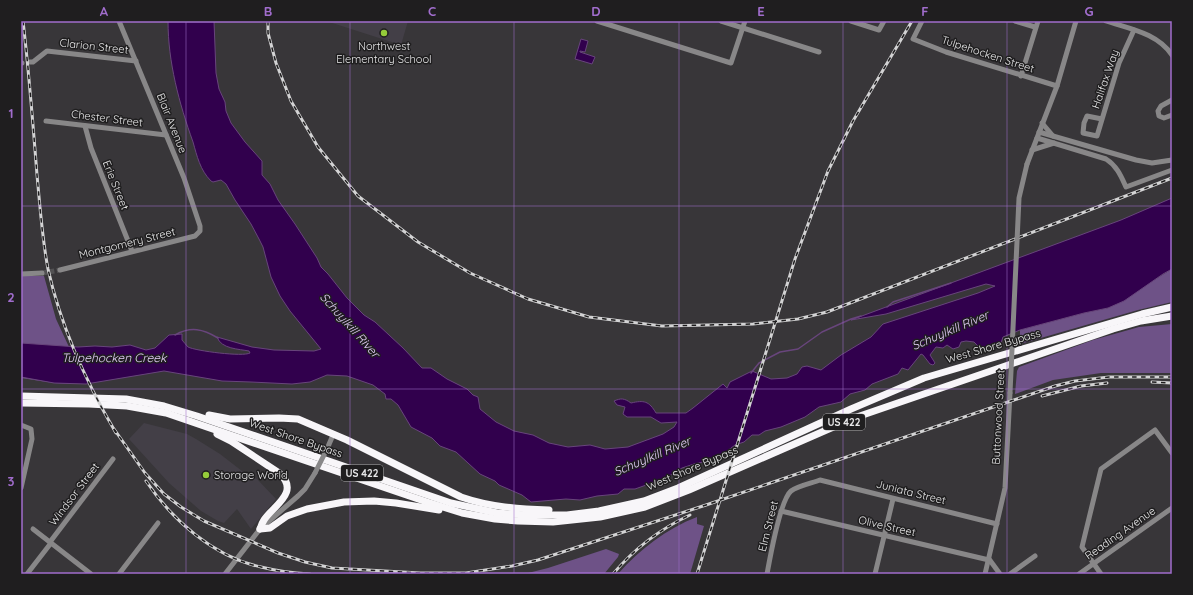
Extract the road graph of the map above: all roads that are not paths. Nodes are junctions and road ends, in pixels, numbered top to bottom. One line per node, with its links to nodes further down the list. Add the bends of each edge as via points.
1 (120, 21): 17 (street, Blair Avenue)
2 (597, 21): 13 (street, via 731,63)
3 (721, 21): 13 (street)
4 (745, 21): 13 (street)
5 (851, 21): 6 (street, via 879,30)
6 (884, 21)
7 (922, 21): 19 (street, Tulpehocken Street, via 913,39)
8 (1015, 21): 12 (street)
9 (1038, 21): 12 (street)
10 (1076, 21): 20 (street, Buttonwood Street)
11 (1106, 21): 14 (street)
12 (1035, 27): 19 (street)
13 (743, 28): 15 (street)
14 (1134, 30): 16 (street, via 1153,37); 23 (street, Halifax Way, via 1119,63)
15 (819, 52)
16 (1172, 53)
17 (136, 61): 18 (street, Clarion Street, via 47,51); 28 (street, Blair Avenue)
18 (30, 62)
19 (1021, 76): 20 (street, Tulpehocken Street)
20 (1057, 86): 25 (street, Buttonwood Street)
21 (1172, 100): 22 (street, via 1161,106 1158,111 1159,116 1164,118)
22 (1172, 115)
23 (1102, 119): 23 (street, Halifax Way, via 1087,116 1083,133 1097,136)
24 (46, 121): 26 (street, Chester Street)
25 (1042, 123): 27 (street, Buttonwood Street); 29 (street)
26 (85, 126): 28 (street, Chester Street); 36 (street, Erie Street, via 90,148)
27 (1039, 132): 29 (street); 30 (street, Buttonwood Street)
28 (166, 135): 35 (street, Blair Avenue, via 200,226)
29 (1054, 136): 33 (street, via 1136,160 1152,163)
30 (1037, 138): 31 (street); 32 (street, Buttonwood Street)
31 (1054, 143): 32 (street); 34 (street, via 1106,159 1115,165 1126,187)
32 (1032, 150): 58 (street, Buttonwood Street, bridge, via 1019,198 1005,488)
33 (1172, 160)
34 (1172, 170)
35 (198, 233): 36 (street, Montgomery Street, via 195,236)
36 (132, 251): 37 (street, Montgomery Street)
37 (60, 270)
38 (42, 273): 39 (street)
39 (21, 274)
40 (1172, 307): 54 (highway, West Shore Bypass / US 422, via 924,378 678,488 644,501)
41 (1172, 316): 56 (highway, West Shore Bypass / US 422, via 1113,329 854,418 646,507 600,517 553,522)
42 (21, 396): 43 (highway, West Shore Bypass / US 422)
43 (129, 400): 47 (highway, via 166,402 223,419 292,418); 54 (highway, West Shore Bypass / US 422, via 164,406 197,416 425,495 470,508 526,515 567,515)
44 (21, 404): 45 (highway, West Shore Bypass / US 422, via 89,404)
45 (149, 410): 56 (highway, West Shore Bypass / US 422, via 166,413 427,502 495,519); 59 (highway, via 226,438 284,478 287,486 285,496 264,520)
46 (21, 425): 51 (street, via 31,429 32,439)
47 (333, 435): 54 (highway, via 472,500 520,510); 59 (street, bridge, via 305,489)
48 (1172, 453): 65 (street, via 1155,430 1101,469 1082,547)
49 (113, 459): 62 (street, Windsor Street)
50 (820, 480): 52 (street, Juniata Street); 55 (street, Elm Street, via 791,490 786,496)
51 (21, 488)
52 (893, 499): 58 (street, Juniata Street); 61 (street)
53 (1172, 508): 65 (street, Reading Avenue)
54 (599, 511)
55 (781, 512): 61 (street, Olive Street); 70 (street, Elm Street)
56 (518, 521): 59 (highway, via 482,521 433,509 374,501 344,502 307,509 287,516 270,528)
57 (158, 523): 68 (street)
58 (997, 524): 64 (street, Buttonwood Street)
59 (260, 529): 69 (street)
60 (33, 530): 62 (street)
61 (884, 535): 64 (street, Olive Street); 71 (street)
62 (50, 543): 66 (street, Windsor Street); 67 (street)
63 (1035, 556): 74 (street)
64 (989, 560): 72 (street, Buttonwood Street); 73 (street)
65 (1094, 564): 75 (street, Reading Avenue); 76 (street)
66 (27, 574)
67 (91, 574)
68 (118, 574)
69 (225, 574)
70 (767, 574)
71 (875, 574)
72 (985, 574)
73 (1000, 574)
74 (1010, 574)
75 (1079, 574)
76 (1101, 574)

